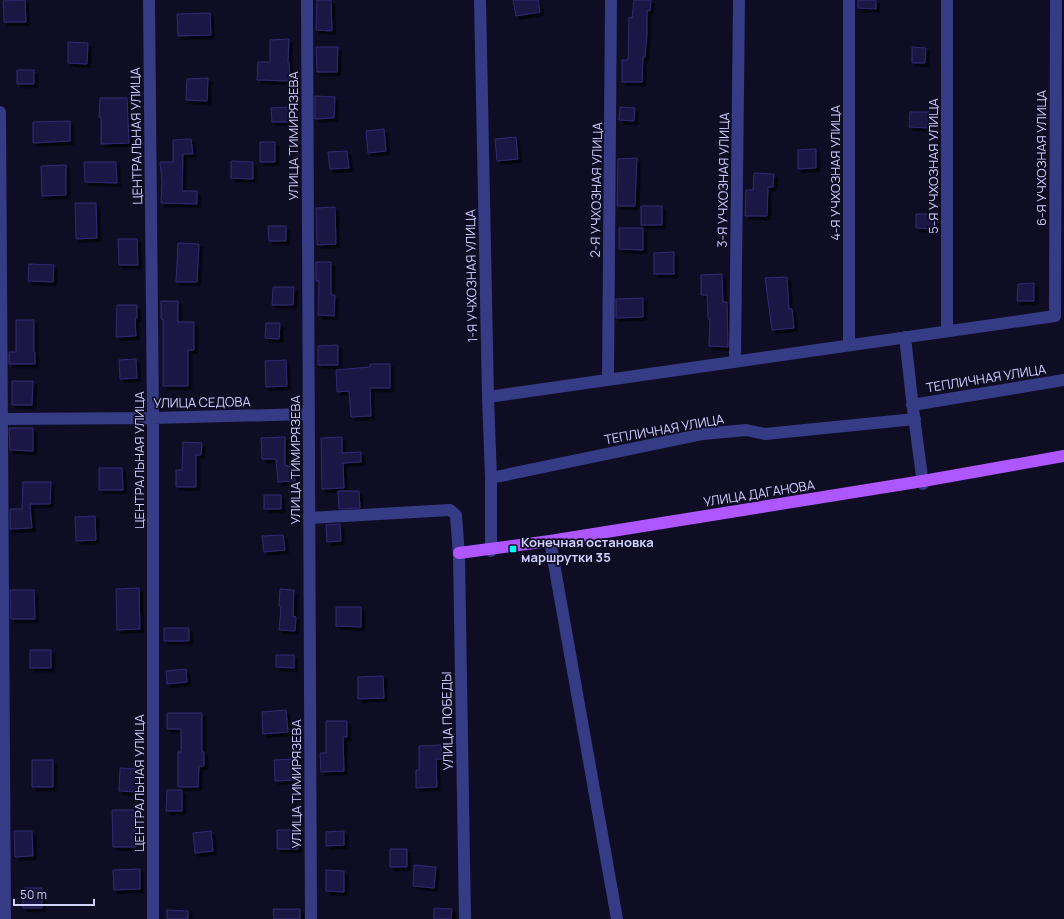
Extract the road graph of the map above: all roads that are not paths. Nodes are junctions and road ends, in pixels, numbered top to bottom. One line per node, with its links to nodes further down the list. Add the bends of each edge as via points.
1 (149, 0): 21 (street, ЦЕНТРАЛЬНАЯ УЛИЦА)
2 (307, 0): 20 (street, УЛИЦА ТИМИРЯЗЕВА)
3 (480, 0): 18 (street, 1-Я УЧХОЗНАЯ УЛИЦА)
4 (611, 0): 16 (street, 2-Я УЧХОЗНАЯ УЛИЦА)
5 (739, 0): 15 (street, 3-Я УЧХОЗНАЯ УЛИЦА)
6 (849, 0): 14 (street, 4-Я УЧХОЗНАЯ УЛИЦА)
7 (947, 0): 12 (street, 5-Я УЧХОЗНАЯ УЛИЦА)
8 (1056, 0): 9 (street, 6-Я УЧХОЗНАЯ УЛИЦА)
9 (1060, 107): 11 (street, 6-Я УЧХОЗНАЯ УЛИЦА)
10 (0, 112): 22 (street)
11 (1059, 245): 12 (street, 6-Я УЧХОЗНАЯ УЛИЦА, via 1055,316)
12 (947, 331): 13 (street)
13 (905, 337): 14 (street); 19 (street)
14 (849, 345): 15 (street)
15 (735, 361): 16 (street)
16 (608, 379): 18 (street)
17 (1064, 380): 19 (street, ТЕПЛИЧНАЯ УЛИЦА)
18 (488, 397): 25 (street, 1-Я УЧХОЗНАЯ УЛИЦА)
19 (912, 405): 23 (street)
20 (308, 414): 21 (street, УЛИЦА СЕДОВА); 27 (street, УЛИЦА ТИМИРЯЗЕВА)
21 (153, 418): 22 (street, УЛИЦА СЕДОВА); 32 (street, ЦЕНТРАЛЬНАЯ УЛИЦА)
22 (1, 419): 31 (street)
23 (915, 419): 25 (street, ТЕПЛИЧНАЯ УЛИЦА, via 765,434 746,430 703,434); 26 (street)
24 (1064, 457): 26 (main road, УЛИЦА ДАГАНОВА)
25 (491, 478): 29 (street, 1-Я УЧХОЗНАЯ УЛИЦА)
26 (923, 482): 28 (main road, УЛИЦА ДАГАНОВА)
27 (309, 518): 30 (street, УЛИЦА ПОБЕДЫ, via 450,510 456,515); 33 (street, УЛИЦА ТИМИРЯЗЕВА)
28 (551, 542): 29 (main road, УЛИЦА ДАГАНОВА); 35 (street)
29 (491, 550): 30 (main road, УЛИЦА ДАГАНОВА)
30 (459, 555): 34 (street, УЛИЦА ПОБЕДЫ)
31 (4, 919)
32 (153, 919)
33 (311, 919)
34 (464, 919)
35 (617, 919)

